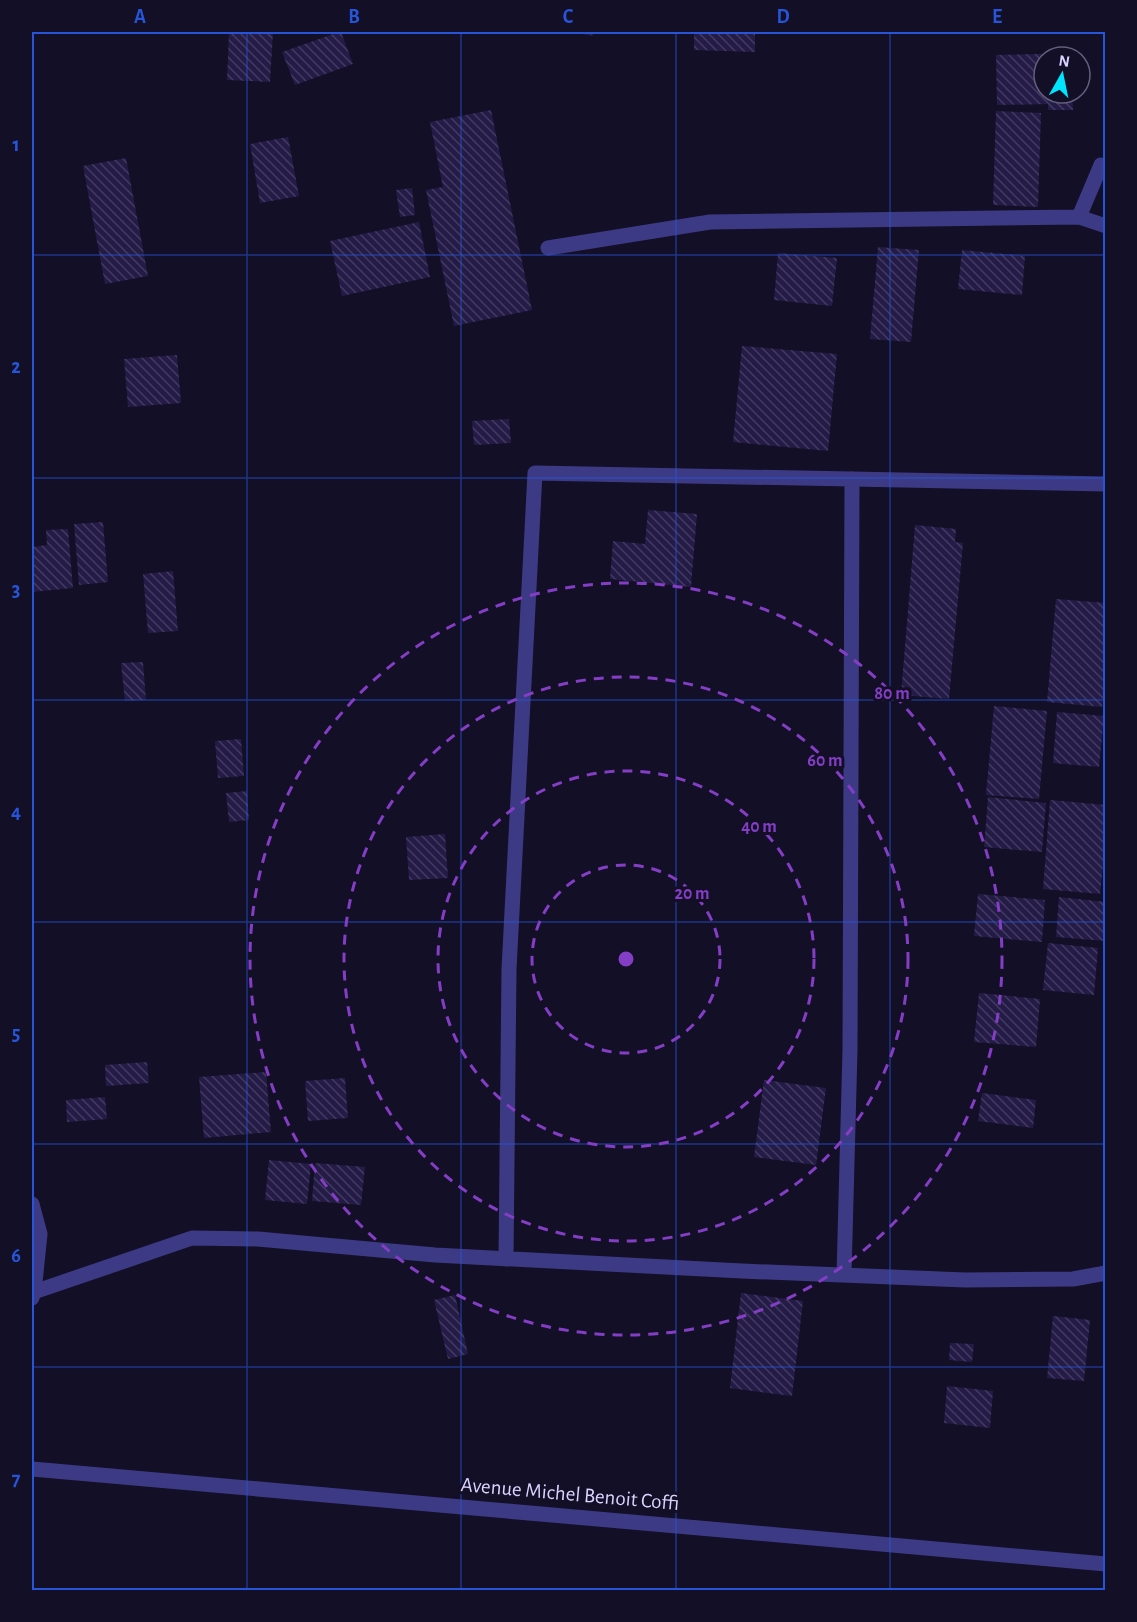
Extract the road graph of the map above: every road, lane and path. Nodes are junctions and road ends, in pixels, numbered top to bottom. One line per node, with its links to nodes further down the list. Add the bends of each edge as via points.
1 (1106, 166): 2 (street, via 1101,165)
2 (1079, 217): 3 (street); 4 (street, via 710,222)
3 (1106, 226)
4 (548, 248)
5 (852, 480): 6 (street); 8 (street, via 535,473 509,969); 10 (street, via 850,1050)
6 (1106, 484)
7 (32, 1204): 11 (street, via 40,1234)
8 (506, 1259): 10 (street); 11 (street, via 258,1239 192,1238)
9 (1106, 1274): 10 (street, via 1073,1280)
10 (844, 1275)
11 (33, 1295)
12 (32, 1468): 13 (street, Avenue Michel Benoit Coffi)
13 (1106, 1564)

